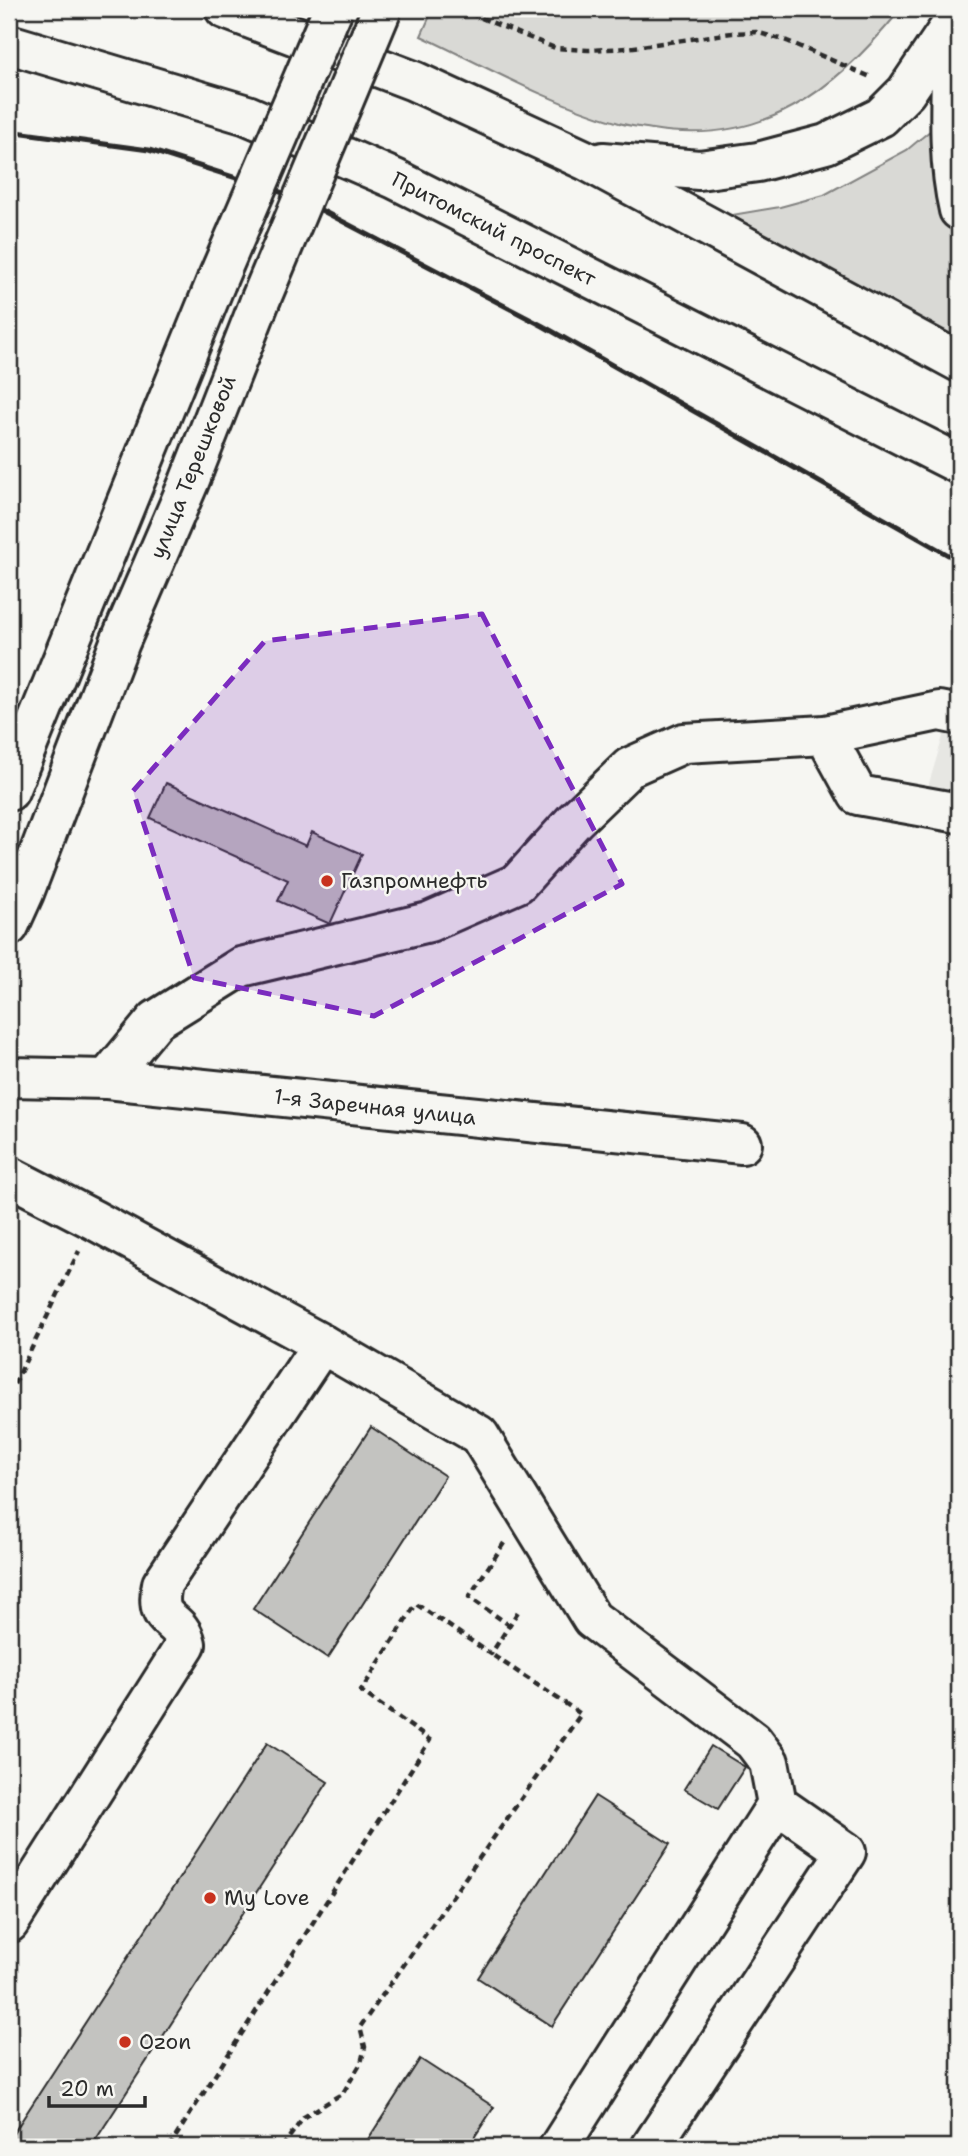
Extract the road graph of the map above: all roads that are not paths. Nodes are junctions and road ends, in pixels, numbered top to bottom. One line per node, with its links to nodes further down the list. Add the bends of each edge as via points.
1 (225, 9): 6 (main road, via 415,80)
2 (333, 9): 12 (main road, bridge, via 216,282)
3 (382, 9): 14 (main road, улица Терешковой, bridge, via 120,642)
4 (957, 15): 6 (main road, via 906,92 881,117 826,144 758,162 699,170); 7 (main road, via 951,128)
5 (9, 44): 9 (main road, Притомский проспект, via 247,115 395,179)
6 (587, 161): 8 (main road)
7 (959, 210)
8 (959, 362)
9 (959, 464)
10 (959, 715): 11 (main road, via 939,711)
11 (825, 735): 13 (main road, via 858,795); 16 (main road, via 684,743 630,767 518,883 429,922 241,967 156,1020)
12 (9, 791)
13 (959, 813)
14 (9, 926)
15 (9, 1077): 16 (main road, 1-я Заречная улица)
16 (107, 1079): 17 (main road, 1-я Заречная улица)
17 (742, 1144)
18 (9, 1176): 19 (main road)
19 (321, 1344): 20 (main road, via 479,1435 592,1619 753,1741 769,1762); 21 (main road, via 162,1584 159,1601 164,1615 183,1632 186,1644)
20 (777, 1804): 22 (main road); 23 (main road, via 845,1852)
21 (9, 1923)
22 (559, 2147)
23 (651, 2147)

